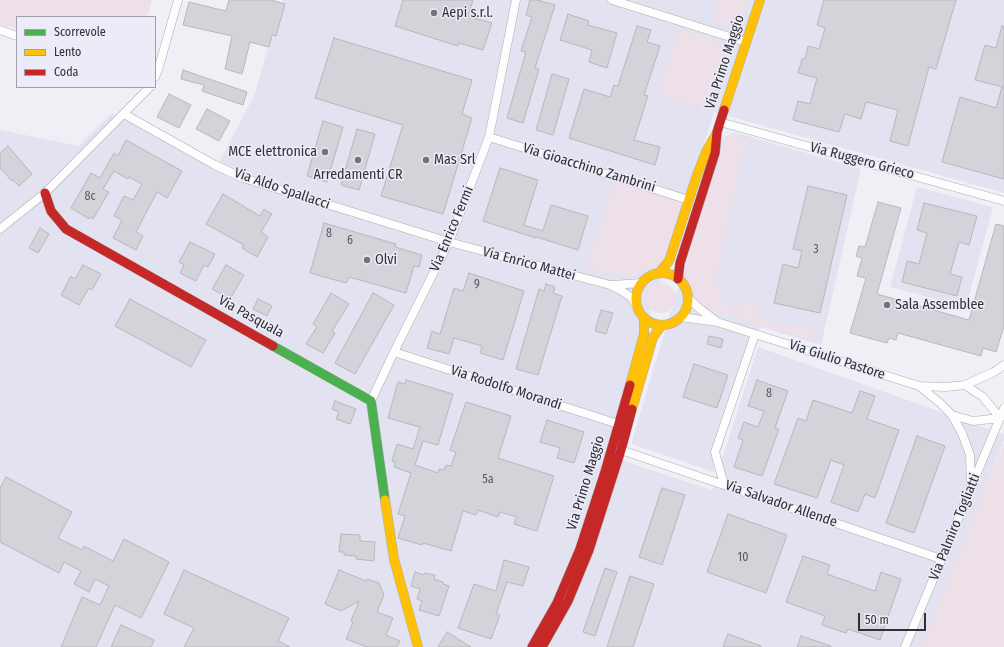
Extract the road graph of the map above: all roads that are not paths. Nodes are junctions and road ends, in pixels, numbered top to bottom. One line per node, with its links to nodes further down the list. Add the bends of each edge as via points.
1 (178, 0): 8 (street)
2 (516, 0): 13 (street, Via Enrico Fermi)
3 (612, 0): 7 (street)
4 (760, 0): 7 (street, Via Primo Maggio)
5 (0, 30): 6 (street)
6 (16, 36)
7 (746, 42): 11 (street, Via Primo Maggio)
8 (156, 75)
9 (149, 88): 10 (street)
10 (124, 114): 14 (street); 18 (street, Via Aldo Spallacci, via 243,178)
11 (720, 122): 12 (street, Via Primo Maggio); 16 (street, Via Ruggero Grieco)
12 (717, 132): 15 (street, Via Primo Maggio, via 706,152); 20 (street, Via Primo Maggio, via 715,153 680,263)
13 (489, 137): 15 (street, Via Gioacchino Zambrini); 18 (street, Via Enrico Fermi)
14 (45, 193): 17 (street); 34 (street, Via Pasquala, via 51,211 66,229)
15 (689, 200): 19 (street, Via Primo Maggio, via 669,261)
16 (1004, 201)
17 (0, 229)
18 (449, 242): 22 (street, Via Enrico Mattei); 30 (street, Via Enrico Fermi)
19 (659, 273): 20 (street, via 672,275); 21 (street, Via Primo Maggio)
20 (678, 279): 23 (street, via 684,284)
21 (641, 283): 22 (street, Via Enrico Mattei); 24 (street, via 637,291)
22 (610, 285): 24 (street, Via Enrico Mattei, via 632,298)
23 (688, 298): 25 (street, via 685,312); 27 (street, Via Giulio Pastore)
24 (636, 307): 26 (street)
25 (681, 317): 27 (street, Via Giulio Pastore); 28 (street)
26 (644, 319): 28 (street); 38 (street, Via Primo Maggio, via 644,334)
27 (717, 322): 29 (street, Via Giulio Pastore)
28 (662, 325): 39 (street, Via Primo Maggio, via 653,337)
29 (755, 334): 33 (street, Via Giulio Pastore); 40 (street, via 715,452)
30 (394, 352): 34 (street, Via Enrico Fermi); 38 (street, Via Rodolfo Morandi)
31 (1004, 365): 32 (street, Via Giulio Pastore)
32 (965, 385): 33 (street, Via Giulio Pastore); 37 (street, via 983,397)
33 (919, 386): 36 (street, Via Giulio Pastore)
34 (371, 401): 43 (street, via 394,559)
35 (1004, 408): 37 (street, Via Palmiro Togliatti)
36 (952, 415): 37 (street, Via Giulio Pastore, via 973,421); 41 (street, Via Giulio Pastore, via 970,455)
37 (1000, 418): 41 (street, Via Palmiro Togliatti)
38 (618, 424): 44 (street, Via Primo Maggio, via 580,549 557,603)
39 (621, 450): 40 (street, Via Salvador Allende); 45 (street, Via Primo Maggio, via 589,550 568,601)
40 (724, 485): 42 (street, Via Salvador Allende)
41 (971, 488): 42 (street, Via Palmiro Togliatti)
42 (941, 559): 46 (street, Via Palmiro Togliatti)
43 (418, 647)
44 (532, 647)
45 (542, 647)
46 (905, 647)

